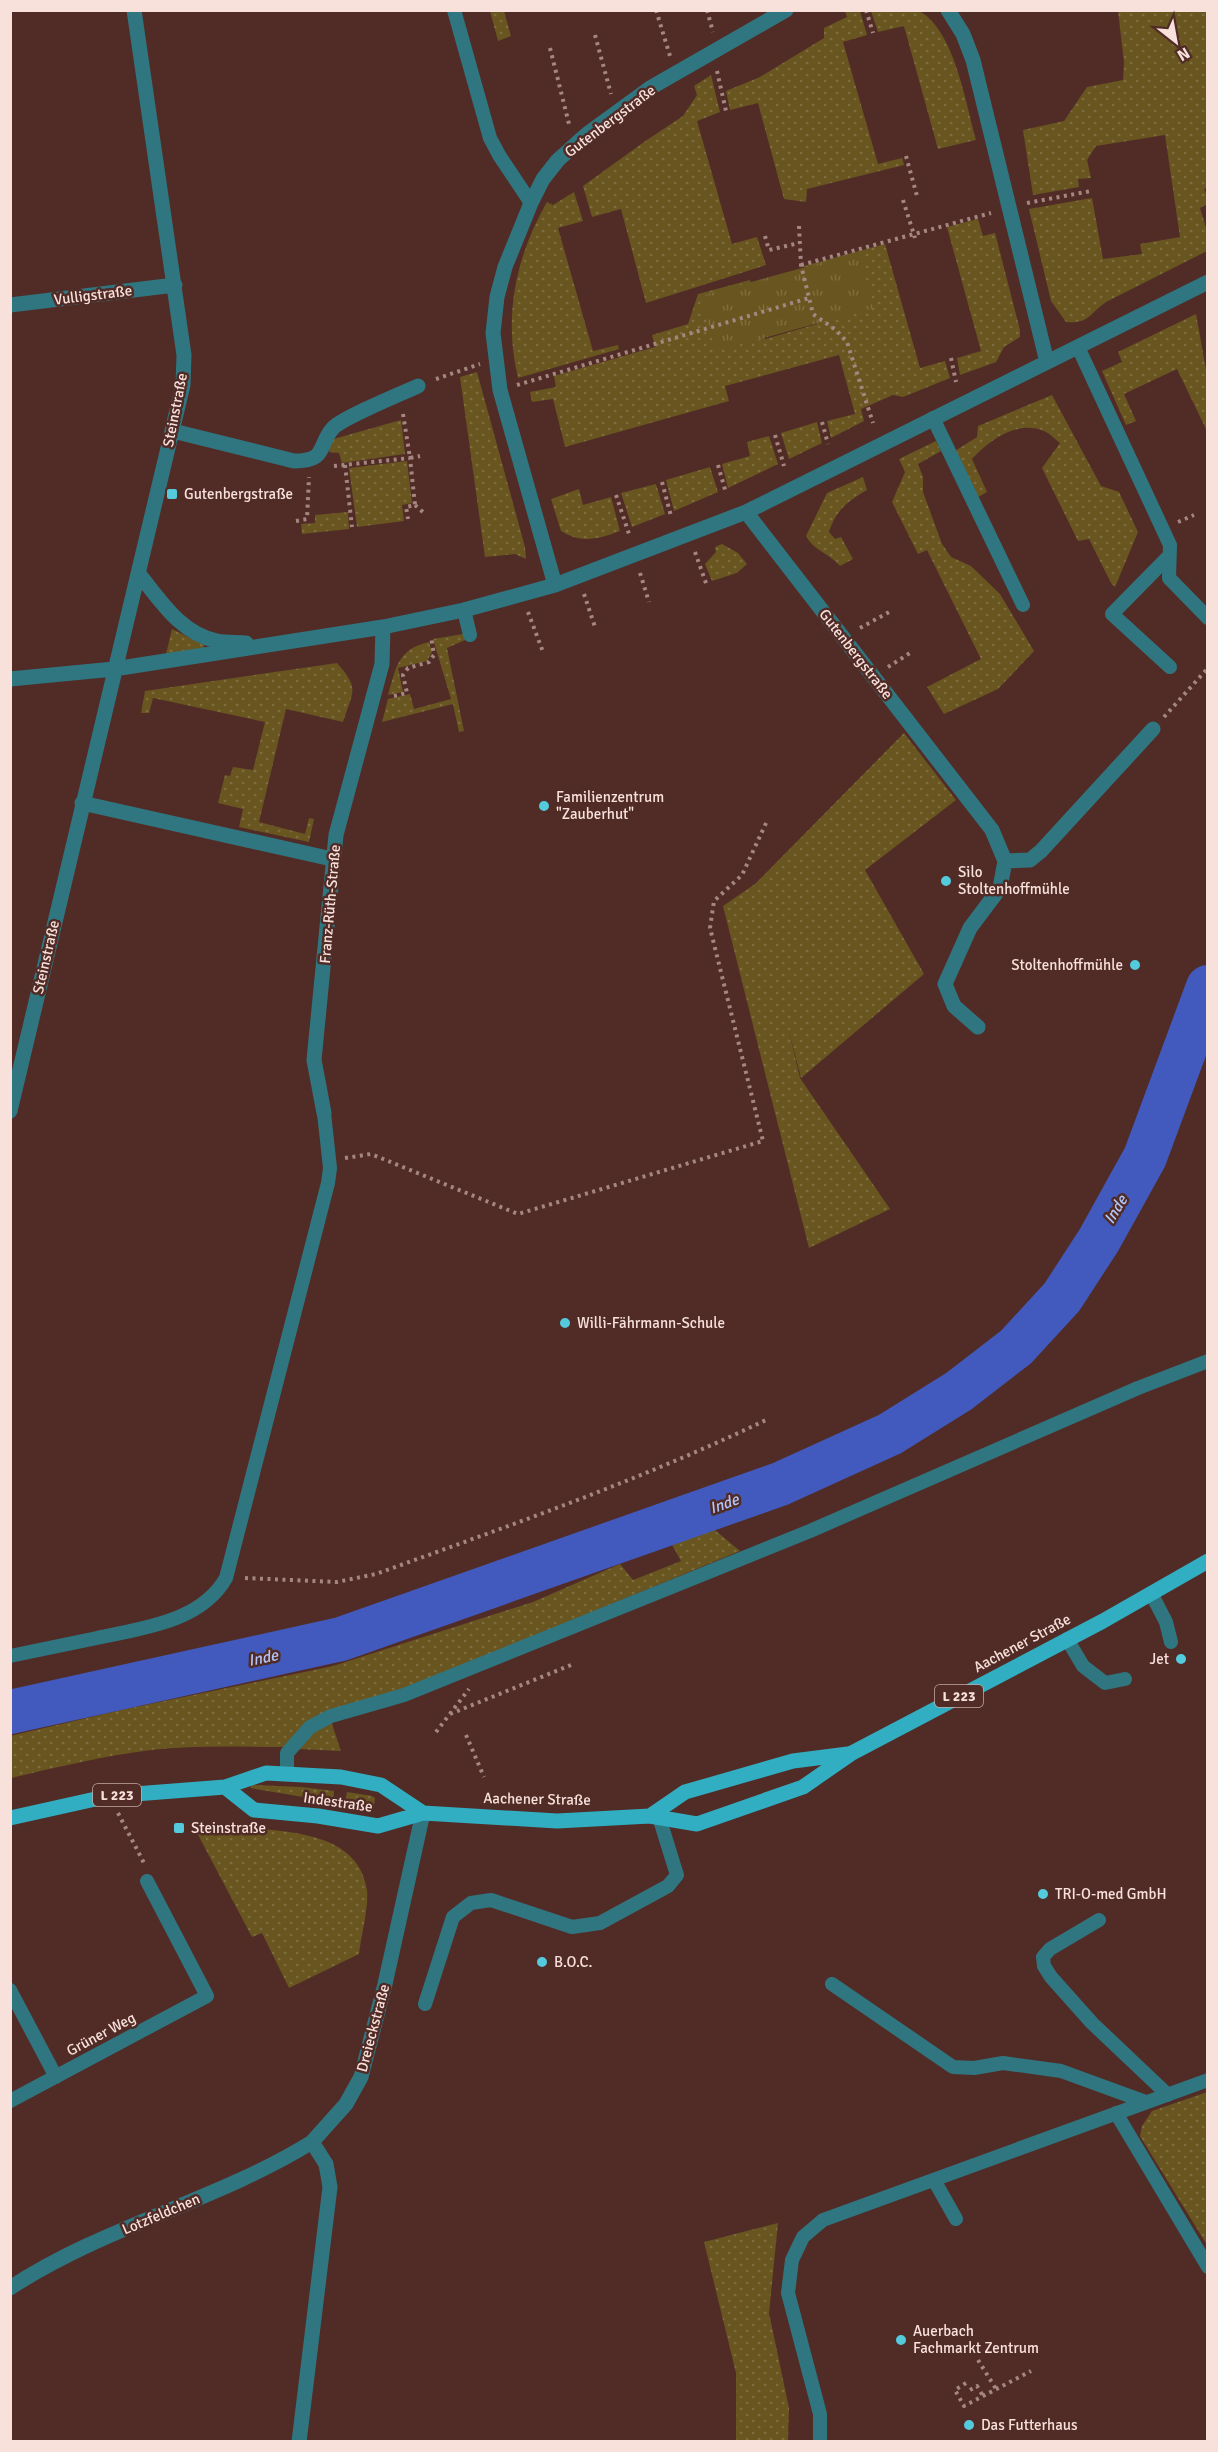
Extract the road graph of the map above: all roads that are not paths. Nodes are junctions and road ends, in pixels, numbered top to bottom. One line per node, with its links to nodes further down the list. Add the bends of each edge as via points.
1 (134, 10): 7 (street, Steinstraße)
2 (454, 10): 5 (lane, via 490,138)
3 (786, 10): 5 (street, Gutenbergstraße, via 650,88 587,134 558,160)
4 (953, 13): 10 (street, via 973,60)
5 (531, 203): 17 (street, Gutenbergstraße, via 505,267 493,333 500,390)
6 (1208, 282): 9 (street)
7 (175, 285): 8 (street, Vulligstraße); 13 (street, Steinstraße, via 184,355 183,385)
8 (10, 304)
9 (1078, 347): 10 (street); 15 (lane, via 1170,545)
10 (1047, 362): 12 (street)
11 (418, 386): 13 (street, via 333,428 309,465)
12 (933, 418): 14 (street); 18 (lane)
13 (172, 431): 16 (street, Steinstraße)
14 (746, 512): 17 (street); 30 (street, Gutenbergstraße, via 992,830)
15 (1169, 556): 20 (lane, via 1169,578); 24 (lane, via 1112,614)
16 (139, 574): 23 (street, via 174,617 201,636 217,641); 25 (street, Steinstraße)
17 (555, 585): 19 (street)
18 (1023, 605)
19 (464, 610): 21 (street); 22 (lane)
20 (1208, 618)
21 (383, 627): 23 (street); 29 (street, Franz-Rüth-Straße, via 382,664)
22 (470, 635)
23 (276, 645): 25 (street)
24 (1170, 667)
25 (114, 669): 26 (street); 28 (street, Steinstraße)
26 (10, 679)
27 (1153, 729): 30 (street, via 1041,851 1030,860)
28 (82, 803): 29 (street); 32 (street, Steinstraße)
29 (332, 859): 33 (street, Franz-Rüth-Straße, via 314,1060)
30 (1005, 861): 31 (street, via 1000,888 970,928 945,984 954,1006)
31 (978, 1027)
32 (10, 1111)
33 (324, 1113): 39 (lane, via 328,1183 226,1578 218,1592 164,1624)
34 (1208, 1361): 42 (lane, via 766,1549 404,1695 331,1716 310,1727 287,1753)
35 (1208, 1561): 36 (main road, Aachener Straße / L 223)
36 (1151, 1593): 37 (main road, Aachener Straße / L 223); 38 (lane)
37 (1067, 1639): 40 (lane, via 1083,1666 1105,1683); 41 (main road, Aachener Straße / L 223)
38 (1171, 1642)
39 (10, 1656)
40 (1125, 1679)
41 (852, 1754): 45 (main road, Aachener Straße / L 223, via 794,1761 685,1792); 45 (main road, Aachener Straße / L 223, via 803,1787 697,1824)
42 (287, 1774): 43 (main road, Indestraße / L 223, via 266,1773); 44 (main road, Indestraße / L 223, via 341,1777 381,1785)
43 (225, 1786): 44 (main road, Indestraße / L 223, via 254,1810 378,1826); 46 (main road, Indestraße / L 223, via 109,1796)
44 (423, 1813): 45 (main road, Aachener Straße / L 223, via 557,1821); 58 (street, Dreieckstraße, via 361,2078 346,2104)
45 (654, 1816): 51 (lane, via 677,1875 668,1886 600,1923 572,1928 491,1900 471,1903 453,1917)
46 (10, 1818)
47 (147, 1881): 52 (lane, Grüner Weg, via 207,1996)
48 (1099, 1920): 54 (lane, via 1050,1949 1043,1957 1044,1966 1092,2023)
49 (832, 1984): 56 (lane, via 953,2067 1003,2062 1061,2071)
50 (10, 1990): 52 (lane)
51 (425, 2004)
52 (56, 2077): 55 (lane, Grüner Weg)
53 (1208, 2080): 54 (lane)
54 (1168, 2095): 56 (lane)
55 (10, 2100)
56 (1146, 2102): 57 (lane)
57 (1116, 2114): 59 (lane); 61 (lane)
58 (312, 2142): 62 (street, Lotzfeldchen, via 220,2189 77,2250); 63 (street, via 326,2164 330,2187)
59 (934, 2180): 60 (lane); 64 (lane, via 823,2220 803,2237 792,2260 788,2293 820,2414)
60 (956, 2219)
61 (1208, 2266)
62 (10, 2288)
63 (299, 2442)
64 (820, 2442)

